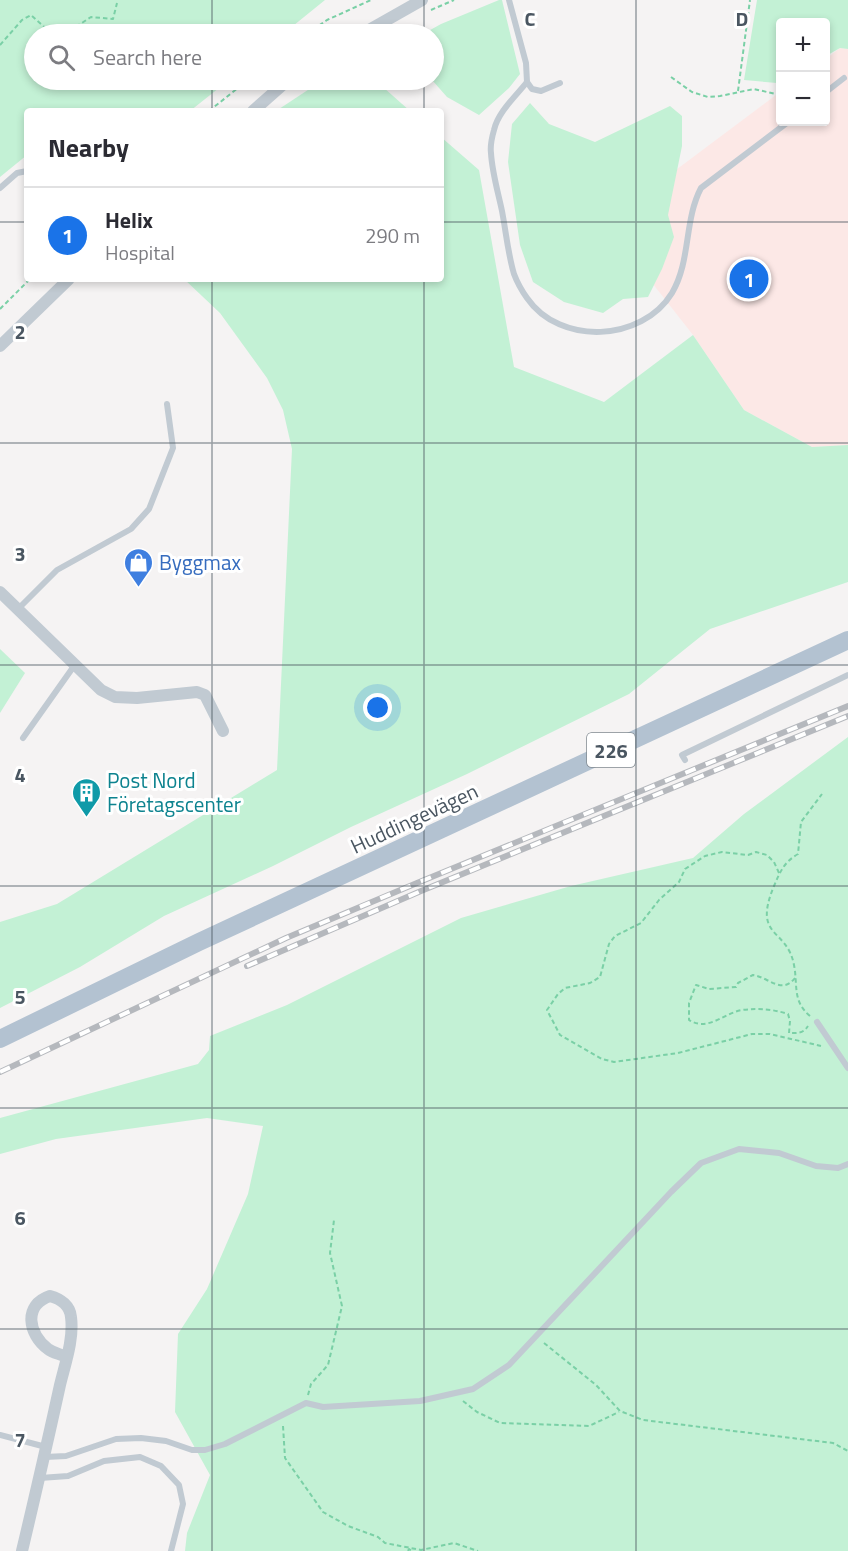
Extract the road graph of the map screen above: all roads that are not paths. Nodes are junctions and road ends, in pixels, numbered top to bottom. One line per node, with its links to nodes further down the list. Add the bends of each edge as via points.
1 (422, 0): 3 (street)
2 (509, 0): 5 (lane, via 526,63)
3 (380, 24)
4 (844, 78): 7 (lane)
5 (527, 82): 6 (lane, via 532,89 541,91); 10 (lane, via 494,128 490,152 514,275 528,300 569,328 618,331 657,310 672,293 681,273 693,203 700,188)
6 (560, 83)
7 (830, 88)
8 (276, 90): 9 (street)
9 (255, 108)
10 (783, 126)
11 (24, 172): 12 (lane)
12 (0, 188)
13 (66, 282): 14 (street)
14 (0, 346)
15 (167, 404): 17 (lane, via 173,448 149,509 131,529 57,570)
16 (0, 592): 17 (street)
17 (17, 610): 19 (street)
18 (848, 640): 25 (main road, Huddingevägen / 226, via 199,942)
19 (74, 666): 21 (street, via 115,697 197,692 205,695); 22 (lane)
20 (848, 675): 23 (lane, via 682,755)
21 (223, 731)
22 (23, 738)
23 (685, 760)
24 (815, 1020): 26 (lane)
25 (0, 1039)
26 (848, 1068)
27 (848, 1164): 30 (lane, via 838,1168 816,1166 779,1153 739,1149 701,1163 510,1365 473,1389 420,1401 323,1407 306,1403 205,1450 141,1438 116,1439 66,1456)
28 (66, 1357): 28 (street, via 71,1315 58,1298 40,1299 31,1316 32,1329 49,1350); 30 (street)
29 (0, 1436): 30 (lane)
30 (45, 1452): 31 (street)
31 (39, 1478): 32 (street); 33 (lane, via 68,1476 104,1461 140,1457 161,1466 179,1485 183,1504)
32 (22, 1551)
33 (171, 1551)

